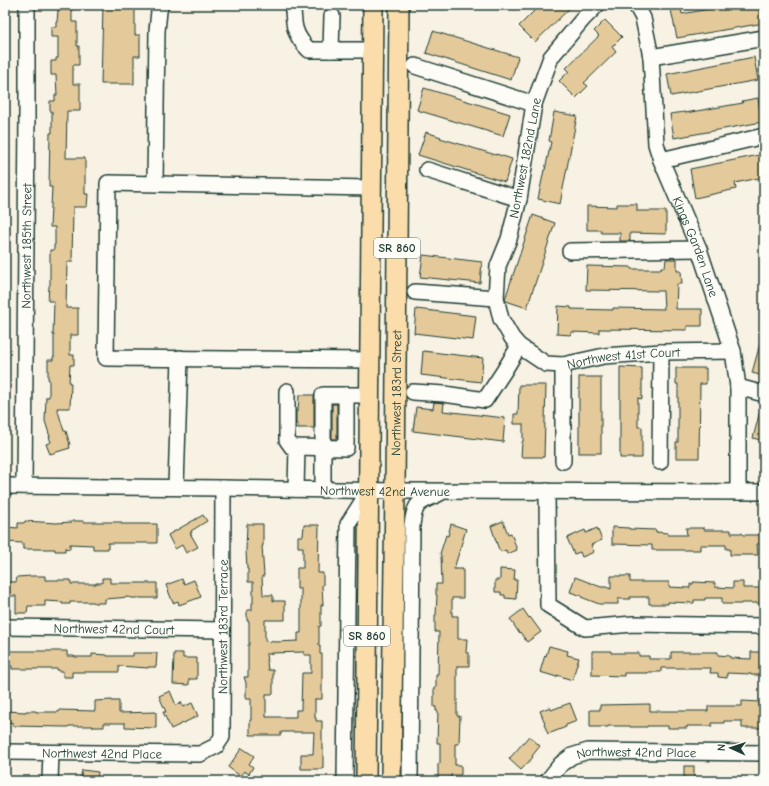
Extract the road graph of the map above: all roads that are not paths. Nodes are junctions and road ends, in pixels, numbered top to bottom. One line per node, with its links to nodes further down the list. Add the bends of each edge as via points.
1 (27, 5): 42 (street, Northwest 185th Street)
2 (161, 5): 18 (street, via 157,31)
3 (292, 5): 10 (street, via 295,28 309,50)
4 (373, 5): 11 (main road, Northwest 183rd Street / SR 860)
5 (399, 5): 48 (main road, Northwest 183rd Street / SR 860)
6 (597, 5): 14 (street, Northwest 182nd Lane, via 551,57)
7 (636, 5): 12 (street, Kings Garden Lane, via 643,18)
8 (332, 16): 10 (street)
9 (764, 38): 12 (street)
10 (332, 50): 11 (street)
11 (373, 50): 19 (main road, Northwest 183rd Street / SR 860)
12 (651, 57): 16 (street, Kings Garden Lane, via 656,144)
13 (415, 66): 14 (street)
14 (534, 104): 20 (street, Northwest 182nd Lane)
15 (764, 136): 16 (street)
16 (661, 160): 21 (street, Kings Garden Lane)
17 (427, 170): 20 (street)
18 (155, 183): 19 (street); 28 (street, via 108,183 106,358)
19 (372, 188): 29 (main road, Northwest 183rd Street / SR 860)
20 (520, 199): 24 (street, Northwest 182nd Lane, via 509,239 498,266)
21 (699, 249): 22 (street); 26 (street, Kings Garden Lane)
22 (570, 251)
23 (415, 292): 24 (street)
24 (496, 298): 25 (street, Northwest 182nd Lane, via 501,319)
25 (519, 346): 30 (street, Northwest 41st Court, via 546,364); 33 (street, via 485,400)
26 (733, 351): 27 (street, Northwest 41st Court); 31 (street, Kings Garden Lane)
27 (661, 352): 30 (street, Northwest 41st Court, via 604,356); 40 (street)
28 (180, 358): 29 (street); 43 (street)
29 (370, 360): 35 (main road, Northwest 183rd Street / SR 860)
30 (563, 365): 39 (street)
31 (738, 387): 34 (street); 51 (street, Kings Garden Lane)
32 (287, 391): 37 (street, via 287,440 292,447)
33 (413, 392)
34 (764, 394)
35 (370, 395): 36 (street); 47 (main road, Northwest 183rd Street / SR 860)
36 (346, 396): 38 (street, via 323,395); 38 (street, via 346,448)
37 (297, 447): 38 (street); 45 (street)
38 (322, 447): 46 (street)
39 (563, 461)
40 (660, 462)
41 (5, 486): 42 (street, Northwest 42nd Avenue)
42 (24, 486): 43 (street, Northwest 42nd Avenue)
43 (176, 487): 44 (street, Northwest 42nd Avenue)
44 (223, 488): 45 (street, Northwest 42nd Avenue); 55 (street, Northwest 183rd Terrace)
45 (296, 489): 46 (street, Northwest 42nd Avenue)
46 (323, 490): 47 (street, Northwest 42nd Avenue)
47 (369, 491): 48 (street, Northwest 42nd Avenue); 61 (street, via 348,524); 62 (main road, Northwest 183rd Street / SR 860)
48 (395, 491): 49 (street, Northwest 42nd Avenue); 63 (main road, Northwest 183rd Street / SR 860)
49 (443, 491): 50 (street, Northwest 42nd Avenue); 64 (street, via 421,502 413,514)
50 (547, 492): 51 (street, Northwest 42nd Avenue); 53 (street, via 548,605 584,628 633,624)
51 (738, 492): 52 (street, Northwest 42nd Avenue)
52 (764, 492)
53 (764, 626)
54 (5, 627): 55 (street, Northwest 42nd Court)
55 (222, 630): 59 (street, Northwest 183rd Terrace, via 222,737 216,746)
56 (5, 752): 57 (street, Northwest 42nd Place)
57 (50, 753): 59 (street, Northwest 42nd Place); 60 (street)
58 (764, 753): 65 (street, Northwest 42nd Place, via 588,751 572,756 561,764)
59 (200, 754)
60 (50, 781)
61 (346, 781)
62 (366, 781)
63 (391, 781)
64 (410, 781)
65 (548, 781)

